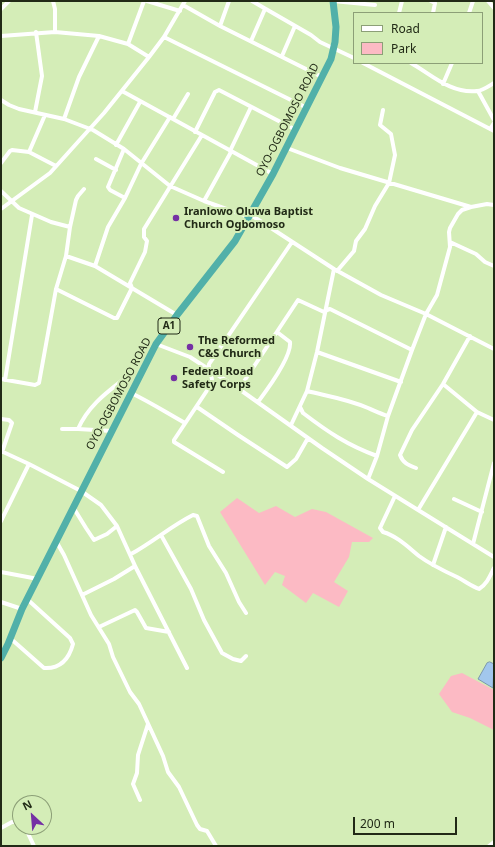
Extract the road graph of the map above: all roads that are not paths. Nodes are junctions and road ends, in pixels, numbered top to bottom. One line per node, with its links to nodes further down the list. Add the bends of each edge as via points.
1 (9, 1): 16 (street)
2 (54, 1): 3 (street); 25 (street)
3 (57, 1)
4 (144, 1): 30 (street)
5 (147, 1): 18 (street)
6 (229, 1): 22 (street)
7 (252, 1): 17 (street)
8 (333, 1): 14 (street); 31 (highway, OYO-OGBOMOSO ROAD / A1, via 336,27)
9 (402, 1): 19 (street)
10 (473, 1): 21 (street)
11 (488, 1): 15 (street)
12 (434, 2): 20 (street)
13 (184, 3): 18 (street); 22 (street)
14 (375, 5)
15 (494, 8)
16 (1, 9)
17 (265, 9): 23 (street); 29 (street)
18 (180, 11): 28 (street)
19 (399, 12)
20 (433, 12)
21 (469, 12)
22 (220, 26): 29 (street)
23 (295, 26): 31 (street); 32 (street)
24 (36, 32): 25 (street); 26 (street); 52 (street, via 42,76)
25 (55, 32): 27 (street)
26 (1, 36)
27 (99, 36): 30 (street); 55 (street, via 79,77)
28 (164, 37): 33 (street); 50 (street)
29 (251, 41): 32 (street)
30 (128, 44): 33 (street)
31 (334, 48): 34 (street); 40 (highway, OYO-OGBOMOSO ROAD / A1)
32 (282, 56): 40 (street)
33 (150, 57): 43 (street)
34 (353, 58)
35 (365, 64): 59 (street)
36 (413, 64): 39 (street)
37 (422, 64): 39 (street)
38 (452, 64): 42 (street)
39 (420, 68): 42 (street)
40 (322, 78): 50 (highway, OYO-OGBOMOSO ROAD / A1)
41 (494, 83): 44 (street)
42 (443, 84): 44 (street, via 464,91)
43 (122, 91): 48 (street); 58 (street)
44 (478, 91): 56 (street)
45 (188, 94): 54 (street)
46 (1, 96): 47 (street)
47 (1, 101): 52 (street, via 19,109)
48 (140, 102): 54 (street); 63 (street)
49 (251, 107): 60 (street); 61 (street, via 218,90); 66 (street)
50 (307, 108): 60 (highway, OYO-OGBOMOSO ROAD / A1)
51 (384, 110): 74 (street, via 380,125 392,134 395,155)
52 (35, 112): 53 (street)
53 (45, 115): 55 (street); 67 (street)
54 (172, 118): 61 (street); 70 (street)
55 (64, 119): 58 (street)
56 (494, 120)
57 (494, 123): 59 (street)
58 (89, 129): 63 (street); 71 (street)
59 (492, 130)
60 (296, 131): 64 (highway, OYO-OGBOMOSO ROAD / A1)
61 (195, 132): 62 (street)
62 (202, 135): 66 (street); 75 (street)
63 (116, 145): 65 (street)
64 (287, 148): 73 (highway, OYO-OGBOMOSO ROAD / A1); 74 (street)
65 (124, 149): 70 (street); 72 (street)
66 (230, 151): 73 (street); 80 (street)
67 (29, 152): 69 (street, via 10,151); 71 (street)
68 (96, 159): 72 (street)
69 (1, 162)
70 (141, 164): 75 (street); 78 (street)
71 (56, 166): 79 (street, via 45,178)
72 (116, 170): 78 (street, via 108,188)
73 (274, 174): 85 (highway, OYO-OGBOMOSO ROAD / A1)
74 (389, 183): 82 (street); 92 (street, via 356,241 354,251)
75 (170, 186): 80 (street); 93 (street, via 144,229 147,246 130,283)
76 (84, 189): 86 (street, via 76,200)
77 (1, 191): 79 (street)
78 (125, 198): 90 (street, via 106,231)
79 (12, 201): 83 (street); 84 (street, via 19,208)
80 (204, 201): 85 (street, via 246,216)
81 (494, 205): 82 (street)
82 (471, 207): 88 (street, via 462,210 456,217 449,232)
83 (1, 208)
84 (32, 214): 86 (street); 106 (street)
85 (251, 215): 87 (street); 97 (highway, OYO-OGBOMOSO ROAD / A1, via 235,241)
86 (70, 226): 89 (street)
87 (292, 242): 92 (street); 104 (street, via 209,364)
88 (450, 242): 91 (street); 96 (street, via 437,295)
89 (66, 256): 90 (street); 94 (street)
90 (95, 266): 93 (street)
91 (494, 266)
92 (336, 270): 95 (street); 96 (street)
93 (132, 288): 94 (street, via 117,318); 97 (street)
94 (56, 289): 106 (street, via 39,383 35,385)
95 (324, 312): 98 (street, via 298,300); 102 (street, via 330,309); 103 (street)
96 (426, 314): 99 (street); 102 (street)
97 (177, 315): 100 (highway, OYO-OGBOMOSO ROAD / A1)
98 (277, 332): 109 (street); 112 (street, via 290,342 290,346 280,370)
99 (470, 336): 101 (street); 108 (street)
100 (156, 344): 104 (street, via 190,357); 111 (highway, OYO-OGBOMOSO ROAD / A1)
101 (494, 349)
102 (412, 350): 107 (street)
103 (317, 352): 107 (street); 110 (street)
104 (210, 371): 109 (street); 113 (street, via 212,383)
105 (129, 375): 122 (street, via 90,408)
106 (3, 379)
107 (401, 382): 116 (street)
108 (443, 384): 115 (street); 129 (street, via 412,430 400,455 408,465)
109 (239, 389): 112 (street)
110 (307, 391): 114 (street); 116 (street, via 347,401)
111 (131, 393): 119 (street); 123 (highway, OYO-OGBOMOSO ROAD / A1)
112 (258, 402): 120 (street)
113 (197, 407): 119 (street); 124 (street, via 287,467 296,459)
114 (300, 407): 120 (street); 126 (street, via 303,413 336,438)
115 (477, 412): 118 (street); 136 (street)
116 (388, 416): 126 (street)
117 (1, 418): 125 (street, via 12,423)
118 (494, 420)
119 (185, 423): 130 (street, via 174,442)
120 (291, 425): 124 (street)
121 (62, 429): 122 (street)
122 (78, 429): 123 (street)
123 (112, 431): 132 (highway, OYO-OGBOMOSO ROAD / A1)
124 (308, 438): 131 (street)
125 (1, 451): 128 (street)
126 (377, 456): 131 (street)
127 (494, 462): 137 (street)
128 (29, 464): 132 (street); 138 (street)
129 (416, 468)
130 (223, 472)
131 (368, 479): 133 (street)
132 (81, 491): 135 (highway, OYO-OGBOMOSO ROAD / A1); 139 (street, via 101,504)
133 (395, 496): 136 (street); 146 (street, via 381,530)
134 (454, 500): 137 (street)
135 (73, 506): 139 (street, via 94,540); 142 (highway, OYO-OGBOMOSO ROAD / A1)
136 (418, 510): 140 (street)
137 (482, 512): 143 (street)
138 (1, 522)
139 (117, 526): 144 (street)
140 (446, 527): 143 (street); 146 (street)
141 (161, 534): 144 (street); 155 (street, via 182,520 197,516 209,546); 160 (street, via 222,653 241,661)
142 (56, 541): 150 (highway, OYO-OGBOMOSO ROAD / A1); 151 (street)
143 (474, 544): 145 (street)
144 (131, 554): 147 (street)
145 (494, 557)
146 (433, 565): 148 (street, via 479,589 487,582)
147 (136, 568): 151 (street, via 135,566); 157 (street)
148 (494, 568)
149 (1, 572): 150 (street)
150 (38, 579): 152 (highway, OYO-OGBOMOSO ROAD / A1)
151 (82, 595): 156 (street, via 91,615)
152 (27, 599): 154 (highway, OYO-OGBOMOSO ROAD / A1); 158 (street, via 70,638 73,644 68,657 62,664 44,668)
153 (1, 602): 154 (street)
154 (22, 609): 158 (highway, OYO-OGBOMOSO ROAD / A1)
155 (246, 613)
156 (100, 626): 157 (street, via 135,610 146,628); 162 (street, via 130,692)
157 (169, 632): 161 (street)
158 (10, 638): 159 (highway, OYO-OGBOMOSO ROAD / A1)
159 (1, 656)
160 (246, 656)
161 (187, 668)
162 (148, 724): 163 (street, via 138,755 137,773 133,784); 169 (street, via 168,772 179,787 197,826 207,831)
163 (140, 800)
164 (12, 822): 165 (street)
165 (1, 828)
166 (28, 835): 168 (street)
167 (494, 842): 170 (street)
168 (34, 846)
169 (216, 846)
170 (489, 846)

